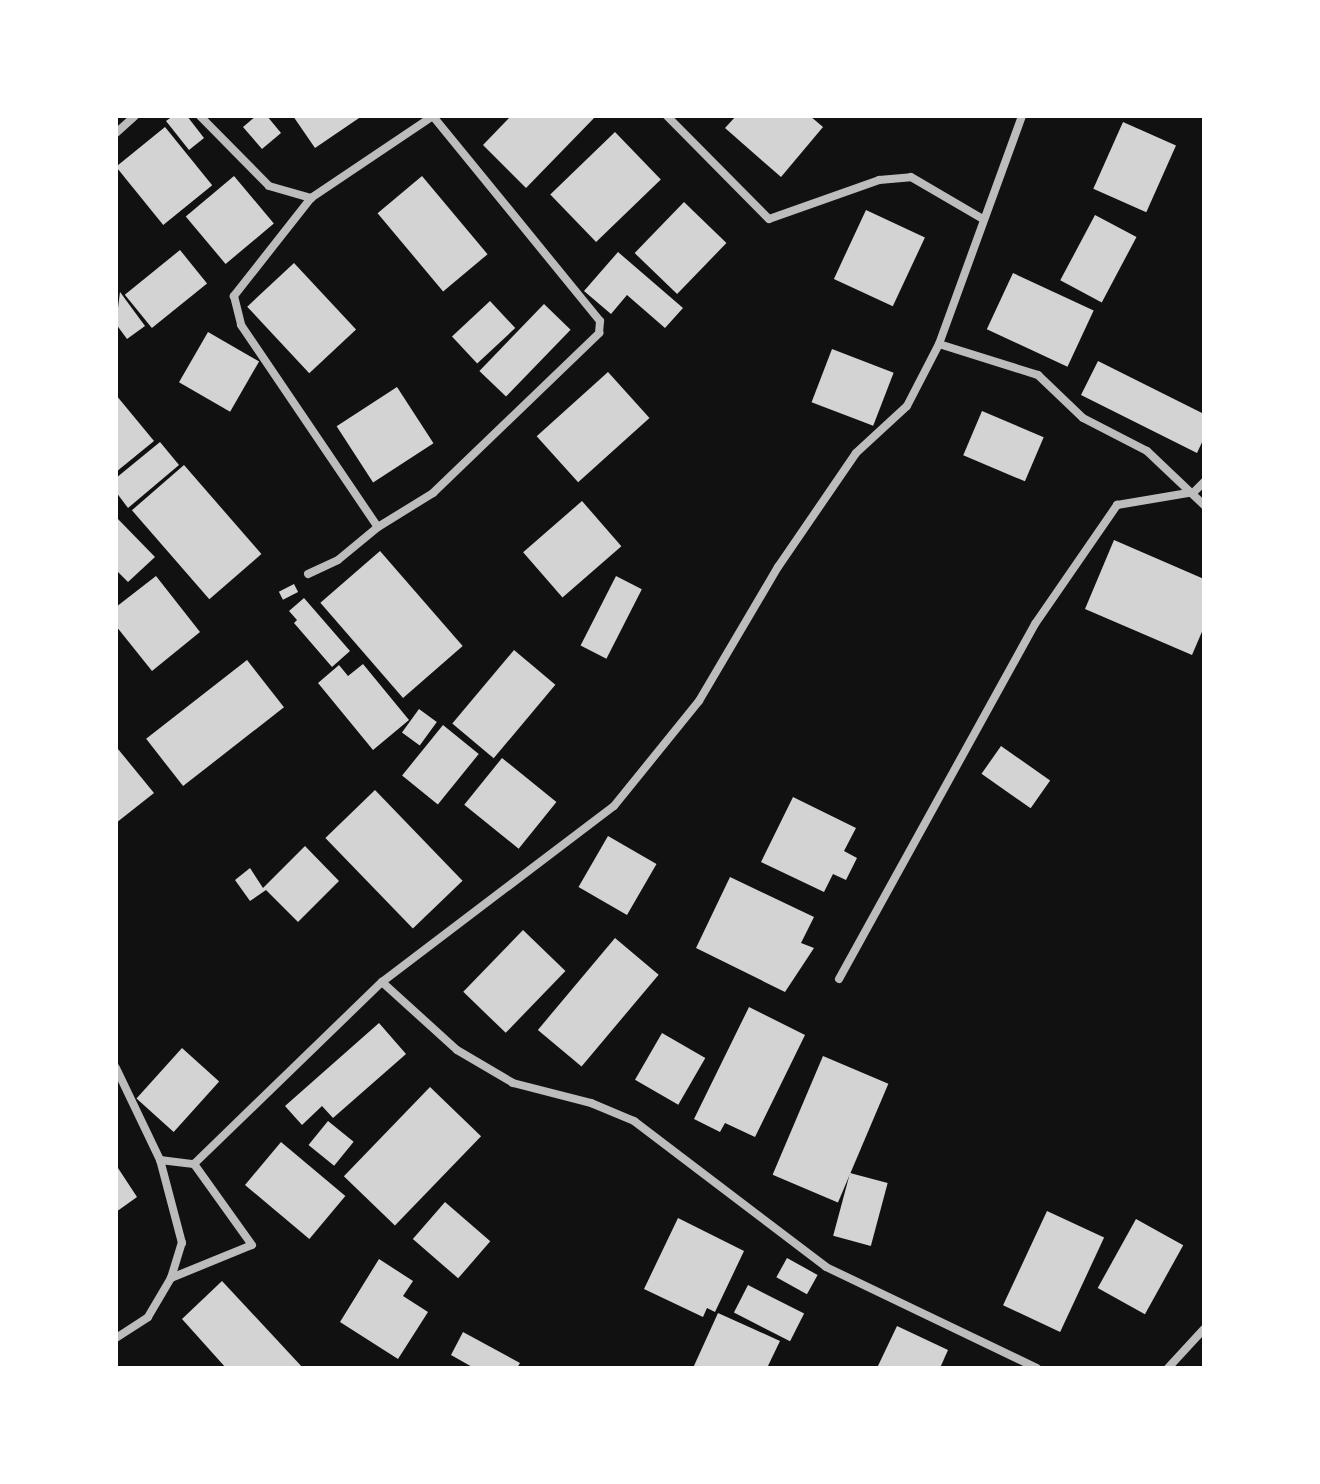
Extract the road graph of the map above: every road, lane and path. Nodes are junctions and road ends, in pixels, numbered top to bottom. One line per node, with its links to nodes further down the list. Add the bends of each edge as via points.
1 (135, 116): 5 (street)
2 (200, 116): 6 (street, via 269,186)
3 (667, 116): 7 (street, via 769,219 879,180 911,177)
4 (1022, 116): 7 (street)
5 (116, 133)
6 (311, 198): 12 (street, via 234,296 234,312); 12 (street, via 433,116 600,321 590,347 480,451 433,493)
7 (983, 219): 8 (street)
8 (939, 344): 10 (street, via 1038,375 1083,418 1147,451); 15 (street, via 907,406 856,453 778,567 699,701 614,806)
9 (1204, 482): 10 (street)
10 (1194, 492): 11 (street); 14 (street, via 1117,505 1035,624)
11 (1204, 505)
12 (378, 527): 13 (street, via 338,560)
13 (308, 574)
14 (839, 979)
15 (382, 982): 18 (street); 22 (street, via 457,1050 513,1083 591,1103 634,1121 826,1267)
16 (116, 1068): 17 (street)
17 (160, 1160): 18 (street); 19 (street, via 182,1243)
18 (194, 1164): 19 (street, via 252,1245)
19 (171, 1278): 21 (street, via 148,1317)
20 (1204, 1329): 23 (street)
21 (116, 1338)
22 (1037, 1368)
23 (1168, 1368)

